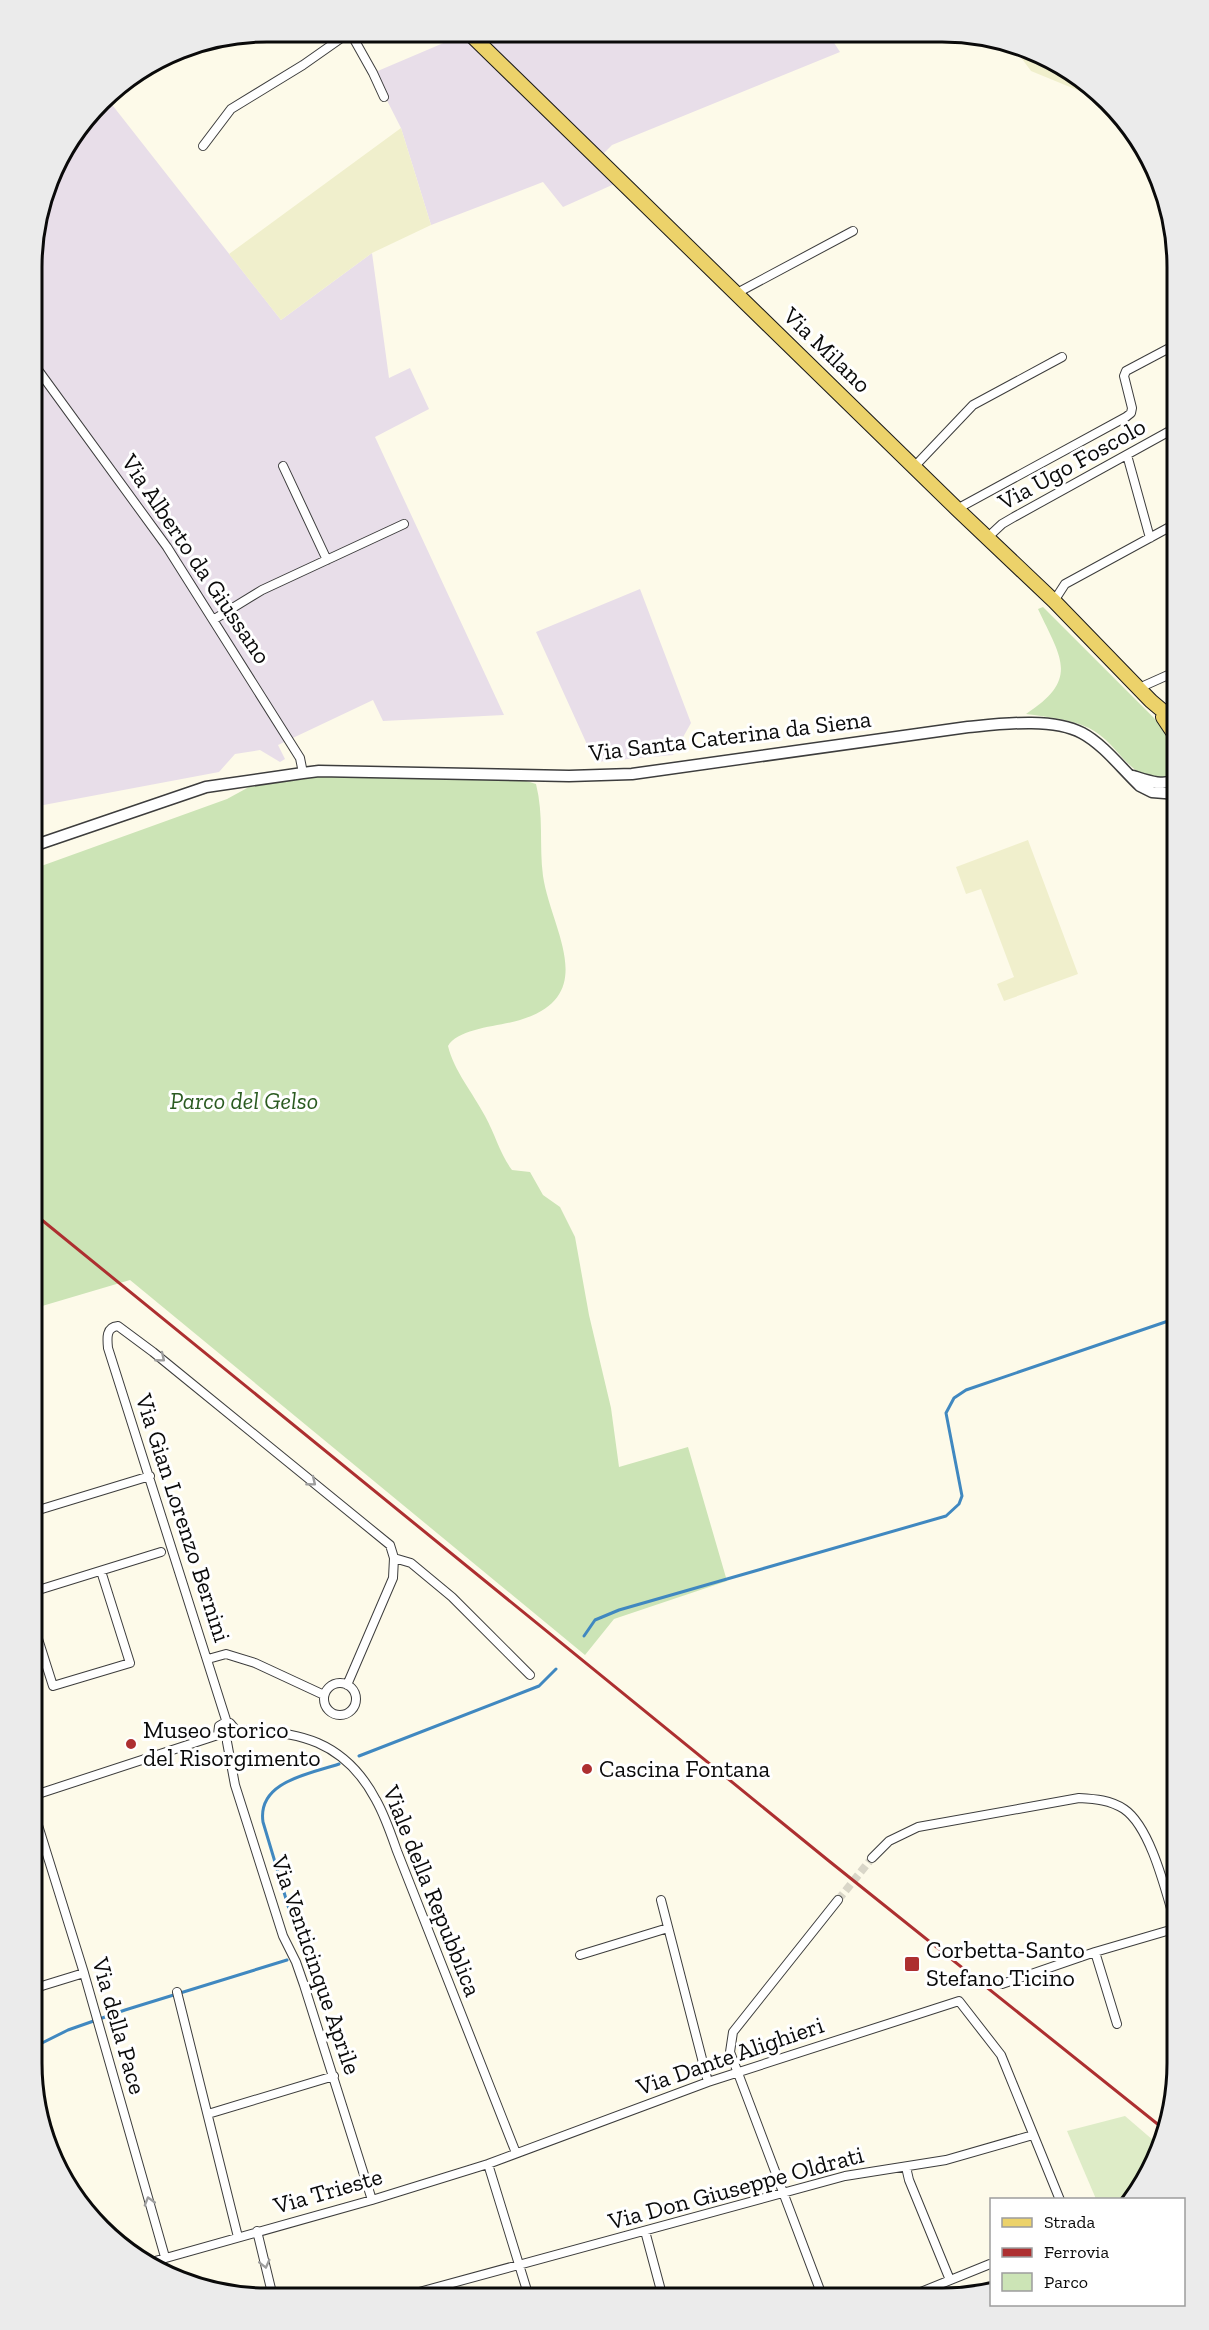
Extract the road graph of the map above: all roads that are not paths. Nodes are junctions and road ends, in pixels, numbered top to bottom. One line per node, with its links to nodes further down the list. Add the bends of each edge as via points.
1 (336, 42): 5 (street, via 231,109)
2 (356, 42): 4 (street)
3 (478, 42): 7 (main road, Via Milano)
4 (384, 97)
5 (203, 146)
6 (853, 231): 7 (street)
7 (736, 293): 14 (main road, Via Milano)
8 (1167, 350): 15 (street, via 1126,371 1132,408 1126,417)
9 (1062, 357): 14 (street, via 973,405)
10 (42, 375): 22 (street, Via Alberto da Giussano, via 167,547)
11 (1167, 433): 12 (street, Via Ugo Foscolo)
12 (1127, 455): 18 (street, Via Ugo Foscolo, via 1002,524); 19 (street)
13 (283, 466): 20 (street)
14 (914, 467): 15 (main road, Via Milano)
15 (957, 509): 18 (main road, Via Milano)
16 (404, 524): 20 (street)
17 (1167, 529): 19 (street)
18 (987, 538): 21 (main road, Via Milano)
19 (1150, 538): 21 (street, via 1065,584)
20 (327, 560): 22 (street, via 262,590)
21 (1054, 601): 24 (main road, Via Milano)
22 (213, 620): 28 (street, Via Alberto da Giussano, via 300,758)
23 (1167, 675): 24 (street)
24 (1139, 688): 25 (main road, Via Milano)
25 (1151, 701): 26 (main road); 27 (main road)
26 (1167, 715)
27 (1167, 724)
28 (303, 773): 29 (street, Via Santa Caterina da Siena, via 632,774 1017,723 1082,732); 32 (street, via 206,787)
29 (1127, 774): 30 (street, Via Santa Caterina da Siena, via 1153,783); 31 (street, Via Santa Caterina da Siena, via 1152,792)
30 (1167, 782)
31 (1167, 793)
32 (42, 843)
33 (150, 1476): 34 (street); 36 (street, Via Gian Lorenzo Bernini, one-way to 36, via 108,1348 107,1337 114,1326 153,1352 390,1545); 40 (street, Via Gian Lorenzo Bernini)
34 (42, 1509)
35 (161, 1552): 37 (street)
36 (394, 1558): 41 (street, via 411,1563 452,1597); 42 (street, via 393,1578)
37 (100, 1571): 38 (street); 39 (street, via 130,1663 53,1686)
38 (42, 1589)
39 (42, 1651)
40 (208, 1659): 43 (street, via 226,1654); 44 (street, Via Gian Lorenzo Bernini)
41 (530, 1674)
42 (347, 1684): 43 (street, via 333,1684); 43 (street, via 356,1698 353,1709 344,1715 328,1711)
43 (324, 1695)
44 (228, 1723): 45 (street); 46 (street, via 219,1726)
45 (236, 1730): 47 (street); 68 (street, Viale della Repubblica, via 282,1731 316,1741 348,1762 367,1784)
46 (218, 1735): 47 (street); 48 (street)
47 (228, 1742): 64 (street, Via Venticinque Aprile, via 235,1785 279,1925 296,1962)
48 (42, 1793)
49 (42, 1838): 58 (street, Via della Pace)
50 (872, 1858): 51 (street, via 889,1841 918,1827 1079,1798 1099,1799 1126,1811 1138,1824)
51 (1167, 1896)
52 (661, 1900): 54 (street)
53 (838, 1900): 63 (street, via 733,2032 730,2052)
54 (668, 1928): 57 (street); 65 (street)
55 (1167, 1932): 56 (street)
56 (1095, 1952): 59 (street); 62 (street)
57 (580, 1955)
58 (84, 1973): 60 (street); 77 (street, Via della Pace, one-way to 58)
59 (1002, 1984)
60 (42, 1986)
61 (178, 1995): 66 (street)
62 (1117, 2024)
63 (738, 2073): 65 (street, Via Dante Alighieri); 67 (street, Via Dante Alighieri, via 958,2001 1001,2055); 71 (street)
64 (334, 2076): 66 (street); 73 (street, Via Venticinque Aprile)
65 (708, 2082): 68 (street, Via Dante Alighieri)
66 (208, 2114): 76 (street)
67 (1033, 2135): 70 (street, Via Don Giuseppe Oldrati, via 946,2160); 72 (street)
68 (516, 2153): 69 (street, Via Trieste)
69 (488, 2164): 73 (street, Via Trieste); 80 (street)
70 (906, 2166): 71 (street, Via Don Giuseppe Oldrati, via 845,2176); 81 (street)
71 (784, 2194): 75 (street, Via Don Giuseppe Oldrati); 86 (street)
72 (1060, 2198)
73 (372, 2200): 74 (street, Via Trieste)
74 (257, 2231): 76 (street, Via Trieste); 82 (street, one-way to 82)
75 (645, 2231): 80 (street, Via Don Giuseppe Oldrati); 85 (street)
76 (238, 2237): 77 (street, Via Trieste)
77 (165, 2257): 78 (street, Via Trieste)
78 (157, 2260)
79 (990, 2264): 81 (street)
80 (519, 2266): 83 (street, Via Don Giuseppe Oldrati); 84 (street)
81 (950, 2280): 87 (street)
82 (271, 2288)
83 (435, 2288)
84 (526, 2288)
85 (660, 2288)
86 (819, 2288)
87 (930, 2288)

